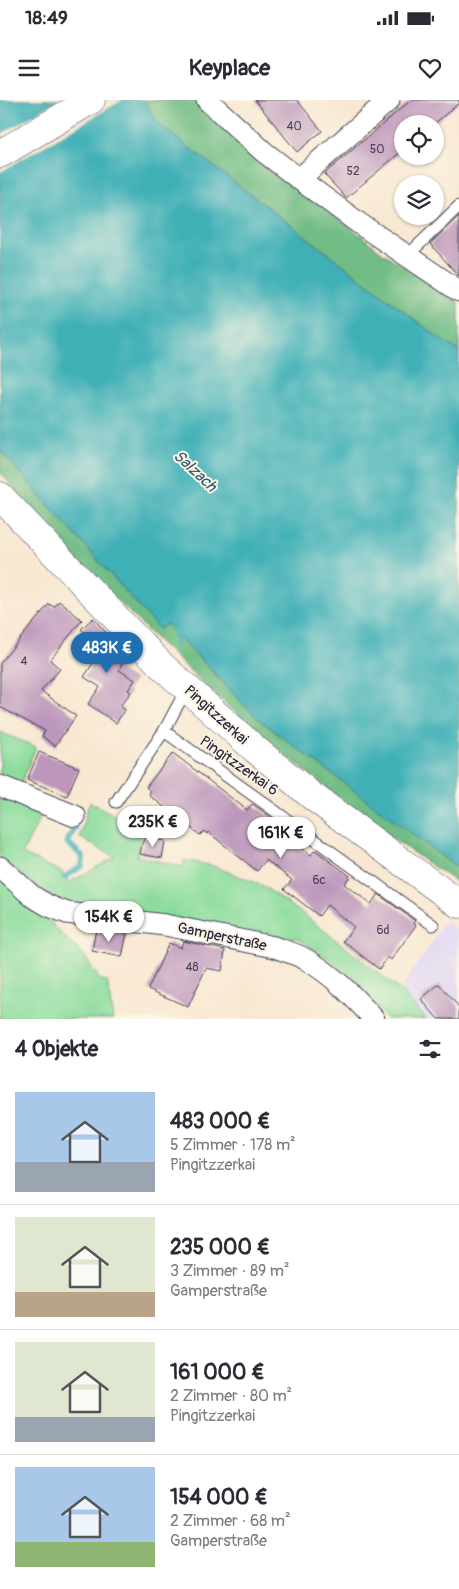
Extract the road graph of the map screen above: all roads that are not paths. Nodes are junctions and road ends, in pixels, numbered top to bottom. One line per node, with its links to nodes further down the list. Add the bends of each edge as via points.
1 (91, 100): 4 (street)
2 (207, 100): 5 (street)
3 (389, 100): 5 (street)
4 (0, 154)
5 (299, 179): 7 (street)
6 (459, 206): 7 (lane)
7 (407, 256): 8 (street)
8 (459, 291)
9 (0, 496): 10 (street, Pingitzzerkai)
10 (187, 688): 11 (lane); 16 (street, Pingitzzerkai, via 312,796)
11 (164, 731): 13 (lane); 17 (lane, Pingitzzerkai 6)
12 (0, 786): 14 (street)
13 (116, 802)
14 (75, 816)
15 (0, 867): 18 (street, Gamperstraße, via 32,896 67,913 165,925 274,947 306,959 341,984)
16 (459, 904)
17 (433, 925)
18 (374, 1019)

